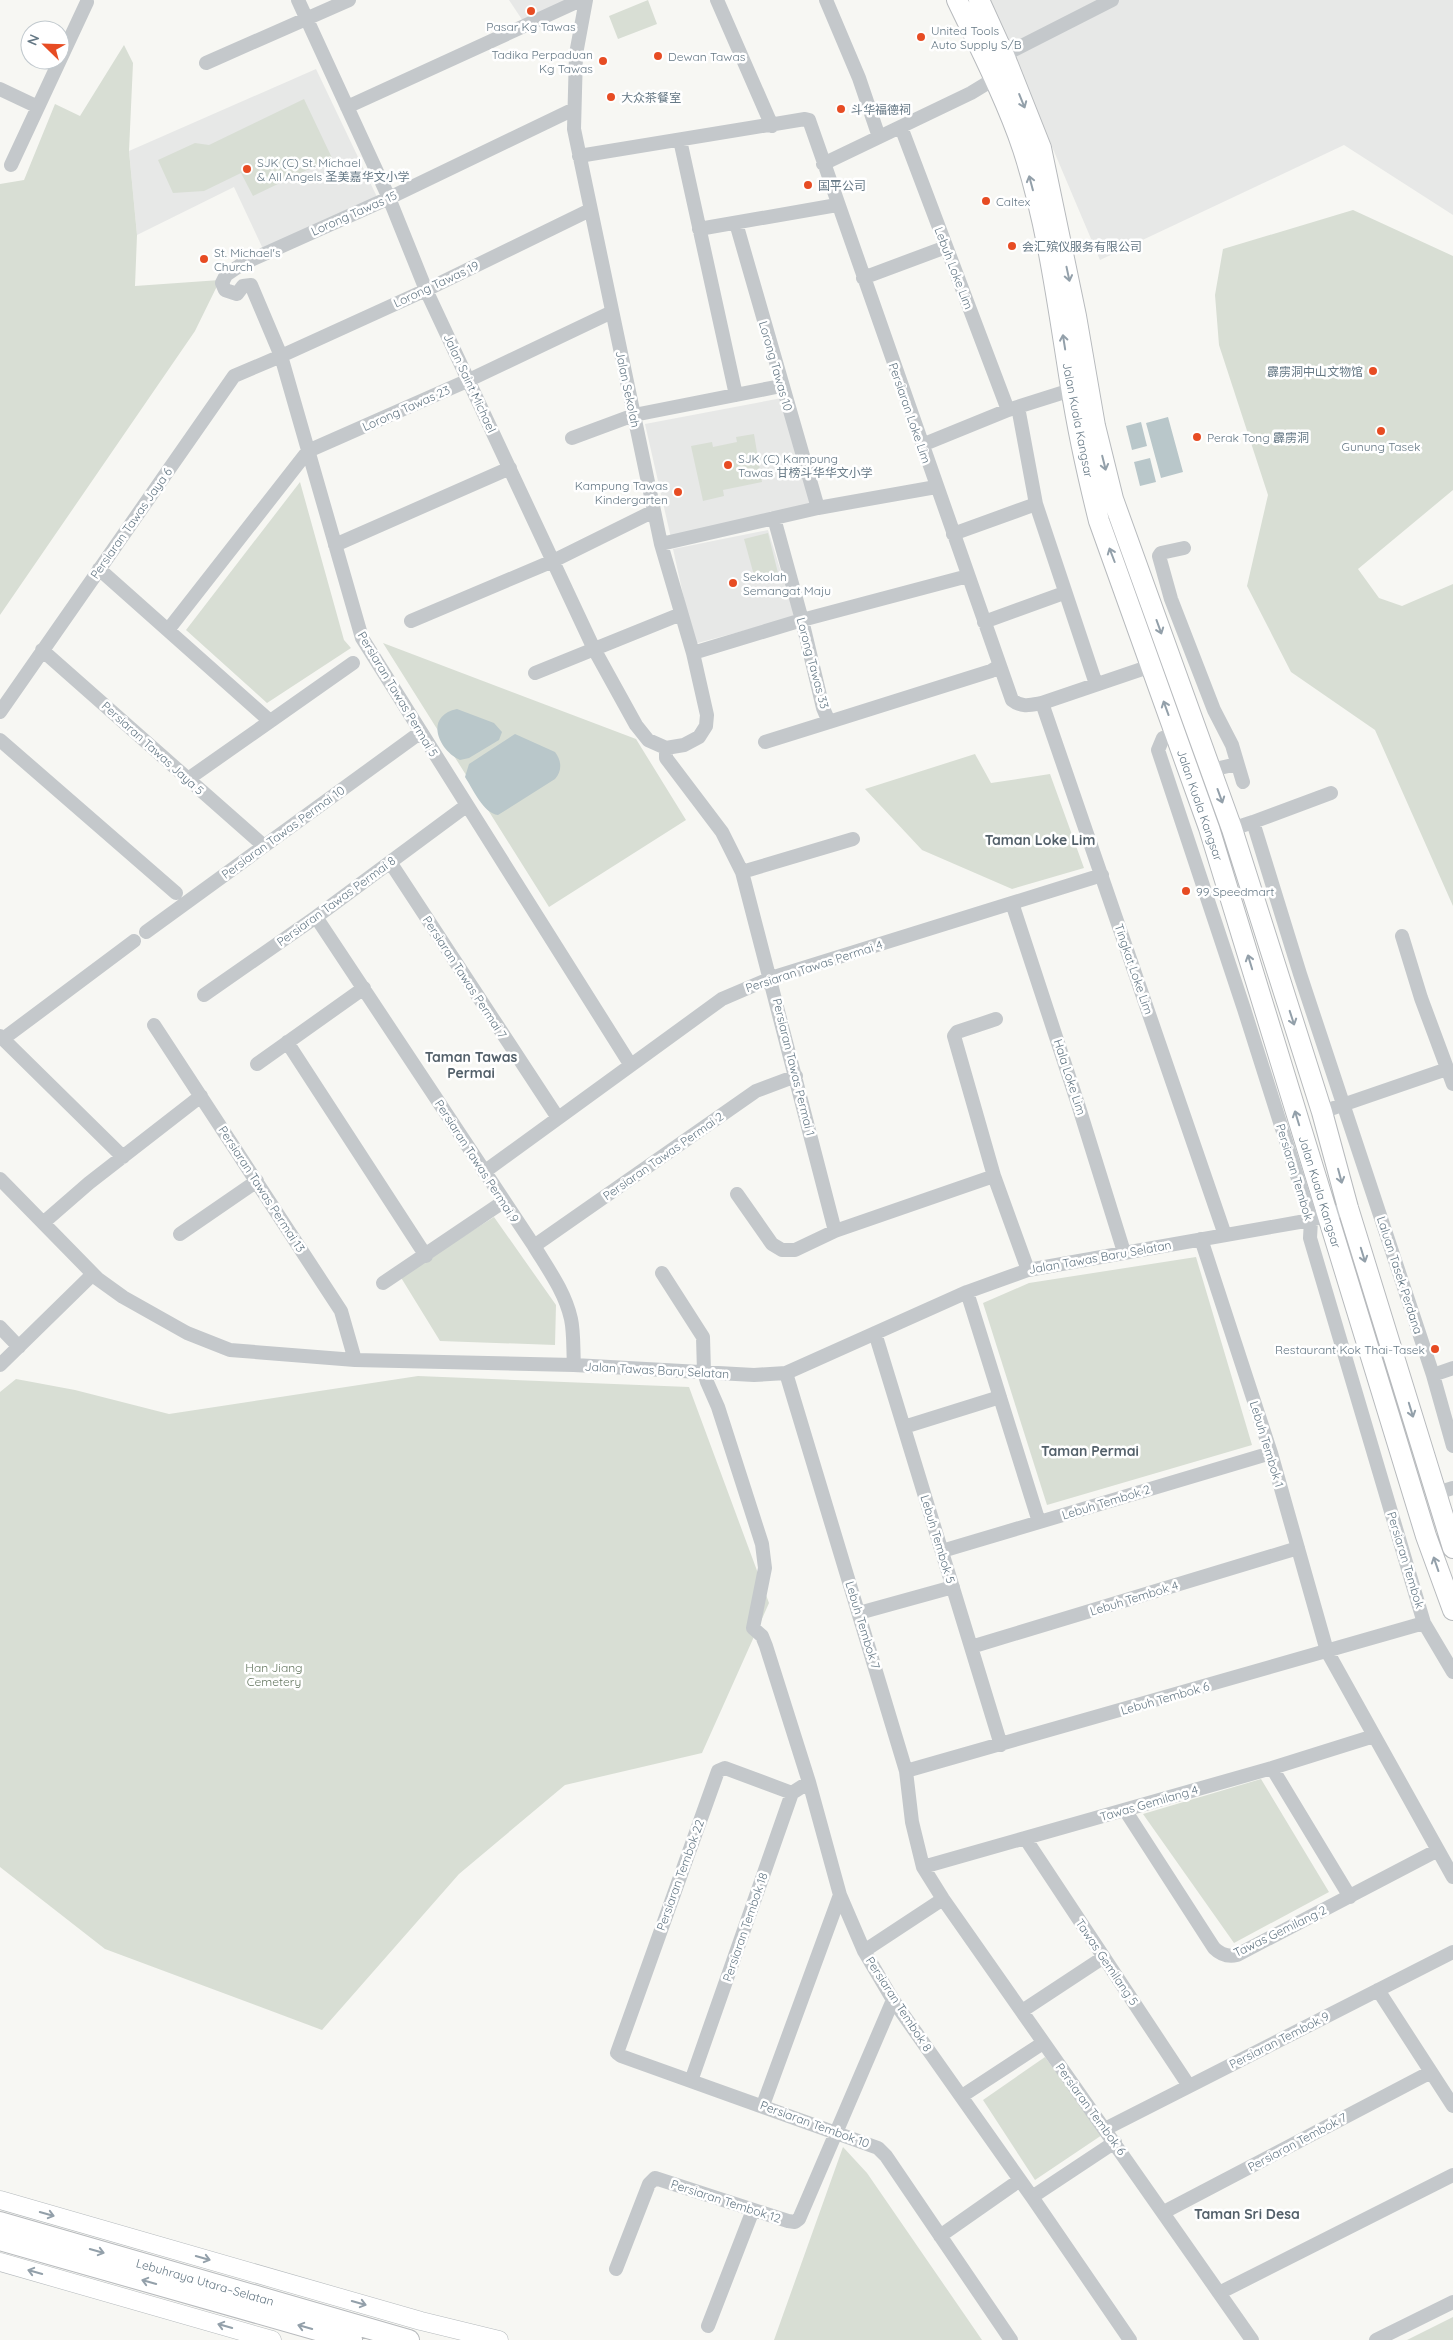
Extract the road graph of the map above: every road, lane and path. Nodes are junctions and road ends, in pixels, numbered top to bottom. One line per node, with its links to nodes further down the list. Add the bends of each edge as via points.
1 (298, 0): 11 (street, Jalan Saint Michael)
2 (350, 0): 11 (street)
3 (581, 0): 17 (street)
4 (586, 0): 18 (street, Jalan Sekolah, via 576,54)
5 (717, 0): 19 (street)
6 (826, 0): 21 (street, via 860,78)
7 (957, 0): 14 (highway, Jalan Kuala Kangsar)
8 (978, 0): 12 (highway, Jalan Kuala Kangsar)
9 (1112, 0): 12 (street)
10 (87, 2): 16 (street)
11 (308, 19): 13 (street); 17 (street, Jalan Saint Michael)
12 (1004, 55): 14 (street); 61 (highway, Jalan Kuala Kangsar, one-way to 61, via 1041,148 1112,499)
13 (206, 63)
14 (994, 79): 20 (street); 39 (highway, Jalan Kuala Kangsar, one-way to 14, via 1044,229 1022,149)
15 (0, 89): 16 (street)
16 (38, 107): 25 (street)
17 (347, 107): 26 (street, Jalan Saint Michael)
18 (574, 110): 23 (street, Jalan Sekolah); 26 (street, Lorong Tawas 15)
19 (772, 126): 22 (street); 24 (street, Persiaran Loke Lim, via 808,120)
20 (901, 127): 21 (street); 31 (street, Lebuh Loke Lim)
21 (879, 137): 24 (street)
22 (680, 140): 23 (street); 30 (street)
23 (579, 156): 28 (street, Jalan Sekolah)
24 (823, 164): 27 (street, Persiaran Loke Lim)
25 (11, 165)
26 (389, 198): 33 (street, Lorong Tawas 15, via 242,264 226,275 222,283 223,288 237,294 245,285); 34 (street, Jalan Saint Michael)
27 (838, 205): 29 (street); 32 (street, Persiaran Loke Lim)
28 (590, 210): 34 (street, Lorong Tawas 19); 35 (street, Jalan Sekolah)
29 (736, 223): 30 (street); 38 (street, Lorong Tawas 10)
30 (699, 229): 40 (street)
31 (946, 246): 32 (street); 41 (street, Lebuh Loke Lim)
32 (863, 278): 44 (street, Persiaran Loke Lim)
33 (251, 285): 36 (street, Persiaran Tawas Permai 5)
34 (426, 290): 36 (street, Lorong Tawas 19); 37 (street, Jalan Saint Michael)
35 (612, 312): 37 (street, Lorong Tawas 23); 42 (street, Jalan Sekolah)
36 (281, 356): 45 (street, Persiaran Tawas Permai 5); 57 (street, Persiaran Tawas Jaya 6, via 234,376)
37 (469, 380): 45 (street, Lorong Tawas 23); 46 (street, Jalan Saint Michael)
38 (781, 386): 40 (street); 49 (street, Lorong Tawas 10)
39 (1071, 390): 41 (street); 72 (highway, Jalan Kuala Kangsar, one-way to 39, via 1099,521)
40 (736, 395): 42 (street)
41 (1013, 408): 44 (street); 48 (street, Lebuh Loke Lim)
42 (634, 415): 43 (street); 50 (street, Jalan Sekolah)
43 (572, 438)
44 (922, 445): 47 (street, Persiaran Loke Lim)
45 (308, 451): 54 (street, Persiaran Tawas Permai 5); 66 (street)
46 (510, 468): 54 (street); 56 (street, Jalan Saint Michael)
47 (936, 487): 49 (street); 52 (street, Persiaran Loke Lim)
48 (1036, 504): 52 (street); 59 (street, Lebuh Loke Lim)
49 (818, 508): 51 (street)
50 (654, 511): 53 (street, Jalan Sekolah); 56 (street)
51 (774, 518): 53 (street); 63 (street, Lorong Tawas 33)
52 (953, 534): 58 (street, Persiaran Loke Lim)
53 (661, 544): 62 (street, Jalan Sekolah)
54 (335, 545): 79 (street, Persiaran Tawas Permai 5, via 362,638)
55 (1184, 548): 60 (street, via 1160,555)
56 (553, 560): 64 (street); 67 (street, Jalan Saint Michael)
57 (99, 569): 66 (street); 68 (street, Persiaran Tawas Jaya 6)
58 (968, 576): 63 (street); 65 (street, Persiaran Loke Lim)
59 (1064, 593): 65 (street); 74 (street, Lebuh Loke Lim)
60 (1171, 598): 61 (street); 83 (street, via 1214,710 1232,744)
61 (1151, 605): 84 (highway, Jalan Kuala Kangsar, one-way to 84)
62 (681, 614): 67 (street); 69 (street, Jalan Sekolah)
63 (802, 620): 69 (street); 78 (street, Lorong Tawas 33)
64 (411, 621)
65 (984, 622): 71 (street, Persiaran Loke Lim)
66 (168, 630): 77 (street)
67 (594, 649): 73 (street); 82 (street, Jalan Saint Michael, via 640,731)
68 (42, 650): 76 (street, Persiaran Tawas Jaya 6); 85 (street, Persiaran Tawas Jaya 5)
69 (693, 653): 82 (street, Jalan Sekolah, via 707,715 706,726 694,740)
70 (352, 663): 77 (street)
71 (999, 666): 75 (street, Persiaran Loke Lim, via 1012,700 1018,705); 78 (street, Lorong Tawas 33)
72 (1150, 666): 74 (street); 126 (highway, Jalan Kuala Kangsar, one-way to 72, via 1209,828)
73 (535, 673)
74 (1096, 684): 75 (street)
75 (1042, 703): 95 (street, Tingkat Loke Lim)
76 (0, 712)
77 (270, 721): 85 (street)
78 (829, 722): 81 (street)
79 (421, 732): 88 (street, Persiaran Tawas Permai 5); 92 (street, Persiaran Tawas Permai 10)
80 (0, 740): 96 (street)
81 (765, 742)
82 (667, 755): 94 (street, Persiaran Tawas Permai 1, via 722,832)
83 (1237, 764): 84 (street); 86 (street)
84 (1211, 770): 90 (highway, Jalan Kuala Kangsar, one-way to 90)
85 (188, 779): 92 (street, Persiaran Tawas Jaya 5)
86 (1243, 782)
87 (1331, 793): 89 (street)
88 (466, 806): 93 (street, Persiaran Tawas Permai 8); 110 (street, Persiaran Tawas Permai 5)
89 (1253, 822): 90 (street); 115 (street, Laluan Tasek Perdana)
90 (1232, 829): 116 (highway, Jalan Kuala Kangsar, one-way to 116)
91 (853, 839): 94 (street)
92 (264, 846): 99 (street, Persiaran Tawas Permai 10)
93 (390, 862): 98 (street, Persiaran Tawas Permai 8); 117 (street, Persiaran Tawas Permai 7)
94 (742, 872): 102 (street, Persiaran Tawas Permai 1)
95 (1102, 875): 97 (street, Persiaran Tawas Permai 4); 130 (street, Tingkat Loke Lim)
96 (176, 893)
97 (1012, 903): 102 (street, Persiaran Tawas Permai 4); 133 (street, Hala Loke Lim)
98 (316, 917): 103 (street, Persiaran Tawas Permai 9); 104 (street, Persiaran Tawas Permai 8)
99 (146, 932)
100 (1402, 936): 111 (street)
101 (134, 941): 107 (street)
102 (771, 978): 110 (street, Persiaran Tawas Permai 4, via 722,999); 112 (street, Persiaran Tawas Permai 1)
103 (364, 988): 108 (street); 119 (street, Persiaran Tawas Permai 9)
104 (204, 995)
105 (996, 1020): 120 (street, via 957,1032 954,1036)
106 (154, 1025): 114 (street, Persiaran Tawas Permai 13)
107 (1, 1038): 118 (street)
108 (288, 1042): 109 (street); 134 (street)
109 (258, 1064)
110 (630, 1064): 117 (street, Persiaran Tawas Permai 4)
111 (1447, 1069): 113 (street); 115 (street)
112 (796, 1076): 128 (street, Persiaran Tawas Permai 1); 132 (street, Persiaran Tawas Permai 2, via 756,1091)
113 (1453, 1084)
114 (201, 1096): 118 (street); 122 (street, Persiaran Tawas Permai 13)
115 (1343, 1104): 116 (street); 149 (street, Laluan Tasek Perdana)
116 (1322, 1112): 125 (highway, Jalan Kuala Kangsar, one-way to 125)
117 (558, 1118): 119 (street, Persiaran Tawas Permai 4)
118 (123, 1157): 127 (street)
119 (484, 1172): 124 (street, Persiaran Tawas Permai 9)
120 (994, 1176): 128 (street); 135 (street)
121 (0, 1179): 127 (street, Jalan Tawas Baru Selatan)
122 (257, 1181): 129 (street); 143 (street, Persiaran Tawas Permai 13, via 341,1311)
123 (737, 1194): 128 (street, via 772,1244 782,1250 795,1250)
124 (503, 1202): 132 (street, Persiaran Tawas Permai 9); 134 (street)
125 (1348, 1208): 126 (street, Jalan Tawas Baru Selatan); 155 (highway, Jalan Kuala Kangsar, one-way to 155)
126 (1319, 1218): 130 (street, Jalan Tawas Baru Selatan); 154 (highway, Jalan Kuala Kangsar); 164 (street, Persiaran Tembok, via 1310,1238)
127 (44, 1223): 137 (street, Jalan Tawas Baru Selatan)
128 (835, 1231)
129 (180, 1234)
130 (1226, 1235): 131 (street, Jalan Tawas Baru Selatan)
131 (1201, 1239): 133 (street, Jalan Tawas Baru Selatan); 153 (street, Lebuh Tembok 1)
132 (534, 1246): 145 (street, Persiaran Tawas Permai 9, via 568,1304)
133 (1124, 1252): 135 (street, Jalan Tawas Baru Selatan)
134 (426, 1256): 138 (street)
135 (1028, 1270): 139 (street, Jalan Tawas Baru Selatan)
136 (662, 1273): 147 (street, via 704,1337)
137 (93, 1274): 142 (street); 143 (street, Jalan Tawas Baru Selatan, via 123,1297 215,1346 240,1352)
138 (383, 1283)
139 (967, 1292): 141 (street, Jalan Tawas Baru Selatan); 150 (street)
140 (0, 1327): 142 (street)
141 (875, 1333): 148 (street, Jalan Tawas Baru Selatan); 151 (street, Lebuh Tembok 5)
142 (19, 1347): 144 (street)
143 (354, 1360): 145 (street, Jalan Tawas Baru Selatan)
144 (0, 1365)
145 (574, 1365): 147 (street, Jalan Tawas Baru Selatan)
146 (1453, 1368): 149 (street)
147 (704, 1372): 148 (street, Jalan Tawas Baru Selatan); 172 (street, Persiaran Tembok 8, via 762,1544 766,1568 753,1628 762,1636 766,1646)
148 (786, 1373): 163 (street, Lebuh Tembok 7)
149 (1433, 1375): 152 (street, Laluan Tasek Perdana)
150 (1000, 1397): 151 (street); 156 (street)
151 (904, 1427): 160 (street, Lebuh Tembok 5)
152 (1453, 1446)
153 (1271, 1453): 156 (street, Lebuh Tembok 2); 158 (street, Lebuh Tembok 1)
154 (1404, 1463): 155 (highway, via 1412,1467 1423,1488); 157 (highway, Jalan Kuala Kangsar)
155 (1445, 1490): 157 (highway, via 1433,1497 1428,1509 1430,1527); 159 (highway, Jalan Kuala Kangsar)
156 (1039, 1522): 160 (street, Lebuh Tembok 2)
157 (1426, 1536): 162 (highway, Jalan Kuala Kangsar, one-way to 157)
158 (1298, 1548): 165 (street, Lebuh Tembok 4); 166 (street, Lebuh Tembok 1)
159 (1453, 1548)
160 (942, 1551): 161 (street, Lebuh Tembok 5)
161 (953, 1587): 163 (street); 165 (street, Lebuh Tembok 5)
162 (1453, 1610)
163 (859, 1613): 171 (street, Lebuh Tembok 7)
164 (1424, 1623): 166 (street, Lebuh Tembok 6); 167 (street, Persiaran Tembok)
165 (971, 1647): 169 (street, Lebuh Tembok 5)
166 (1327, 1651): 168 (street, Lebuh Tembok 1); 169 (street, Lebuh Tembok 6)
167 (1453, 1672)
168 (1374, 1736): 170 (street, Tawas Gemilang 4); 176 (street, Lebuh Tembok 1)
169 (1001, 1745): 171 (street, Lebuh Tembok 6)
170 (1272, 1768): 174 (street, Tawas Gemilang 4); 180 (street)
171 (906, 1771): 177 (street, Lebuh Tembok 7, via 912,1822)
172 (809, 1782): 173 (street); 179 (street, Persiaran Tembok 8)
173 (792, 1793): 189 (street, Persiaran Tembok 22, via 724,1768 718,1771); 191 (street, Persiaran Tembok 18)
174 (1125, 1810): 175 (street, Tawas Gemilang 4); 180 (street, Tawas Gemilang 2, via 1221,1954 1237,1954)
175 (1025, 1838): 177 (street, Tawas Gemilang 4); 184 (street, Tawas Gemilang 5)
176 (1438, 1850): 178 (street, Lebuh Tembok 1); 180 (street, Tawas Gemilang 2)
177 (926, 1873): 181 (street, Persiaran Tembok 6)
178 (1453, 1877)
179 (840, 1895): 182 (street, Persiaran Tembok 8); 194 (street)
180 (1350, 1897)
181 (943, 1899): 182 (street); 187 (street, Persiaran Tembok 6)
182 (864, 1951): 186 (street, Persiaran Tembok 8)
183 (1453, 1952): 185 (street, Persiaran Tembok 9)
184 (1104, 1957): 187 (street); 192 (street, Tawas Gemilang 5)
185 (1378, 1990): 190 (street); 192 (street, Persiaran Tembok 9)
186 (893, 2000): 193 (street, Persiaran Tembok 8); 197 (street, Persiaran Tembok 12)
187 (1022, 2011): 188 (street, Persiaran Tembok 6)
188 (1043, 2043): 193 (street); 196 (street, Persiaran Tembok 6)
189 (617, 2053): 191 (street, Persiaran Tembok 10)
190 (1431, 2072): 195 (street); 204 (street, Persiaran Tembok 7)
191 (691, 2081): 194 (street, Persiaran Tembok 10)
192 (1189, 2086): 196 (street, Persiaran Tembok 9)
193 (962, 2096): 200 (street, Persiaran Tembok 8)
194 (763, 2106): 197 (street, Persiaran Tembok 10)
195 (1453, 2106)
196 (1105, 2128): 198 (street, Persiaran Tembok 6)
197 (836, 2132): 203 (street, Persiaran Tembok 12, via 799,2219 792,2222); 206 (street, Persiaran Tembok 10, via 882,2151)
198 (1114, 2142): 201 (street); 204 (street, Persiaran Tembok 6)
199 (1453, 2175): 210 (street)
200 (1020, 2180): 201 (street, Persiaran Tembok 8); 206 (street)
201 (1032, 2197): 218 (street, Persiaran Tembok 8)
202 (0, 2200): 216 (main road, one-way to 216, via 421,2321)
203 (753, 2210): 209 (street, Persiaran Tembok 12, via 654,2179 649,2184); 212 (street)
204 (1164, 2212): 210 (street, Persiaran Tembok 6)
205 (0, 2222): 215 (highway, Lebuhraya Utara–Selatan, one-way to 215)
206 (940, 2236): 217 (street, Persiaran Tembok 10)
207 (0, 2240): 214 (highway, Lebuhraya Utara–Selatan, one-way to 207)
208 (0, 2262): 213 (main road, one-way to 208)
209 (616, 2269)
210 (1219, 2294): 219 (street, Persiaran Tembok 6)
211 (1453, 2302): 220 (street)
212 (708, 2326)
213 (272, 2340)
214 (352, 2340)
215 (409, 2340)
216 (499, 2340)
217 (1010, 2340)
218 (1130, 2340)
219 (1252, 2340)
220 (1376, 2340)

